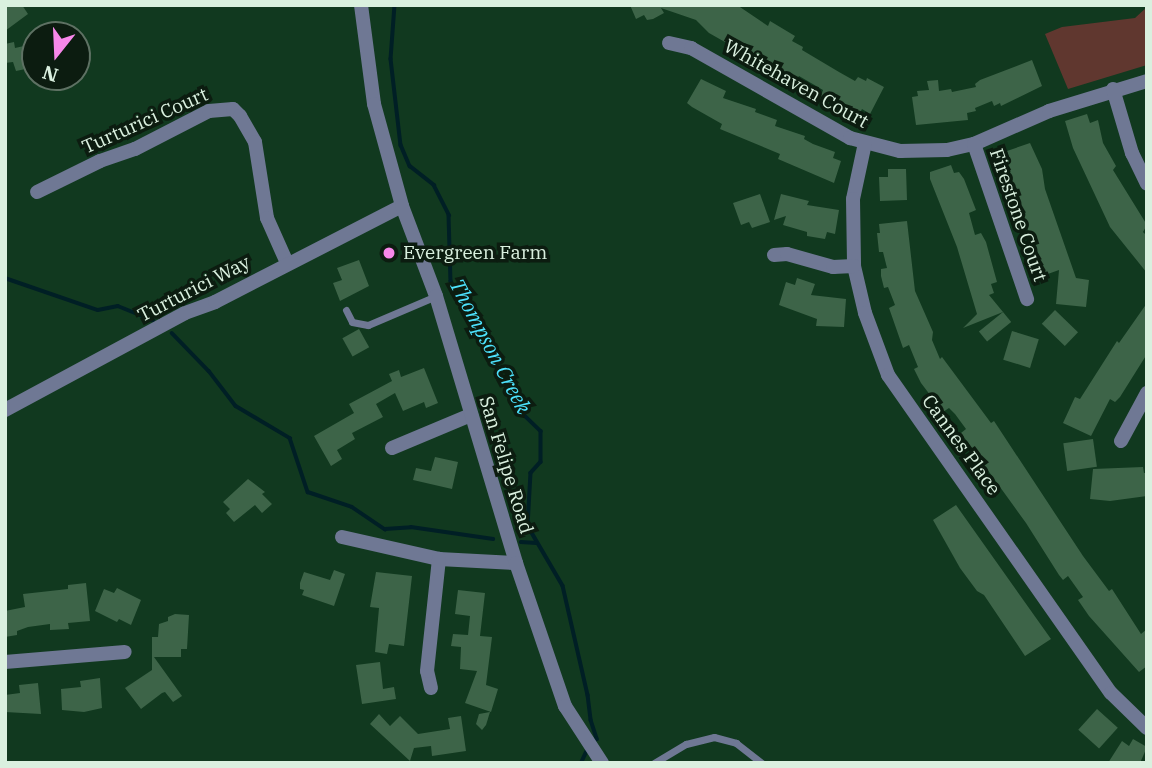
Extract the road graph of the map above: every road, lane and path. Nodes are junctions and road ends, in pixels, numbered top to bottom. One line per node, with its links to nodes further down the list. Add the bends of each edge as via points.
1 (362, 5): 9 (street, San Felipe Road, via 374,104)
2 (669, 43): 5 (street, Whitehaven Court, via 691,48)
3 (1147, 81): 4 (street, Whitehaven Court)
4 (1113, 89): 6 (street, Whitehaven Court); 7 (street, via 1129,146)
5 (865, 144): 6 (street, Whitehaven Court, via 913,151); 12 (street, Cannes Place, via 853,199)
6 (974, 144): 14 (street, Firestone Court)
7 (1147, 184)
8 (37, 192): 11 (street, Turturici Court, via 209,111 233,109 255,142 264,207)
9 (402, 206): 11 (street, Turturici Way); 13 (street, San Felipe Road)
10 (774, 255): 12 (street, via 785,253 833,267)
11 (287, 263): 17 (street, Turturici Way)
12 (854, 267): 27 (street, Cannes Place, via 865,313 893,384 1111,693)
13 (436, 296): 15 (lane, via 368,325 352,322); 18 (street, San Felipe Road)
14 (1027, 299)
15 (346, 310)
16 (1147, 393): 19 (street)
17 (5, 410)
18 (471, 415): 20 (street); 23 (street, San Felipe Road)
19 (1121, 441)
20 (392, 448)
21 (342, 537): 22 (street)
22 (439, 559): 23 (street); 26 (street, via 427,671)
23 (516, 563): 28 (street, San Felipe Road, via 565,706)
24 (125, 652): 25 (street)
25 (5, 662)
26 (431, 688)
27 (1147, 728)
28 (602, 762)
29 (654, 763): 30 (lane, via 686,744 714,737 736,743)
30 (762, 763)

